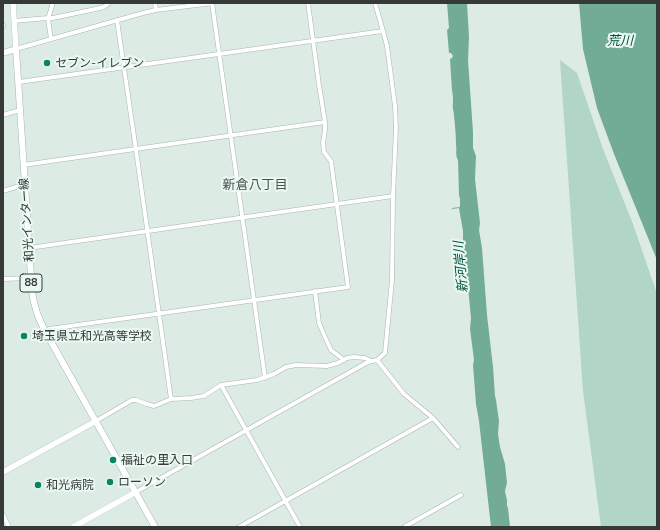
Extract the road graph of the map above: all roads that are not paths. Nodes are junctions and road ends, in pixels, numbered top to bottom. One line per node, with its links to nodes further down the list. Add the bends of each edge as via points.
1 (13, 3): 11 (street)
2 (52, 3): 9 (street)
3 (109, 3): 9 (street, via 104,7)
4 (155, 3): 8 (street)
5 (212, 3): 8 (street); 17 (street)
6 (308, 3): 14 (street)
7 (375, 3): 12 (street)
8 (156, 10): 10 (street)
9 (48, 19): 11 (street); 13 (street)
10 (117, 20): 13 (street); 18 (street)
11 (14, 21): 15 (street)
12 (384, 31): 14 (street); 28 (street, via 395,106)
13 (51, 39): 15 (street)
14 (313, 41): 17 (street); 22 (street)
15 (16, 49): 16 (main road); 19 (main road, 和光インター線 / 88)
16 (3, 53)
17 (219, 54): 18 (street); 23 (street)
18 (125, 68): 19 (street); 24 (street)
19 (19, 82): 20 (main road, 和光インター線 / 88)
20 (20, 110): 21 (street); 25 (main road, 和光インター線 / 88)
21 (3, 115)
22 (325, 122): 23 (street); 29 (street, via 324,152 331,161)
23 (231, 136): 24 (street); 30 (street)
24 (136, 150): 25 (street); 31 (street)
25 (24, 165): 26 (main road, 和光インター線 / 88)
26 (25, 186): 27 (street); 32 (main road, 和光インター線 / 88)
27 (3, 191)
28 (393, 196): 29 (street); 40 (street, via 392,280 385,353)
29 (337, 204): 30 (street); 35 (street, via 348,287)
30 (242, 218): 31 (street); 36 (street)
31 (147, 232): 32 (street); 37 (street)
32 (29, 248): 33 (main road, 和光インター線 / 88)
33 (31, 278): 34 (street); 38 (main road, 和光インター線 / 88, via 34,306)
34 (3, 279)
35 (315, 292): 36 (street); 39 (street, via 319,323 330,350)
36 (254, 300): 37 (street); 42 (street)
37 (159, 314): 38 (street); 44 (street)
38 (45, 331): 46 (main road, 和光インター線 / 88)
39 (344, 360): 41 (street, via 354,357); 42 (street, via 327,366 286,367)
40 (377, 360): 41 (street); 45 (street, via 404,394)
41 (372, 361): 47 (street)
42 (266, 378): 43 (street)
43 (221, 385): 44 (street, via 204,396); 47 (street)
44 (171, 400): 46 (street, via 154,406 132,400)
45 (433, 418): 48 (street); 52 (street)
46 (96, 421): 49 (street); 50 (main road, 和光インター線 / 88)
47 (246, 430): 50 (street); 52 (street)
48 (458, 447)
49 (3, 472)
50 (136, 492): 55 (street); 56 (main road, 和光インター線 / 88)
51 (462, 495): 59 (street)
52 (285, 501): 57 (street); 58 (street)
53 (3, 515): 54 (street)
54 (10, 527)
55 (72, 527)
56 (155, 527)
57 (239, 527)
58 (300, 527)
59 (404, 527)

